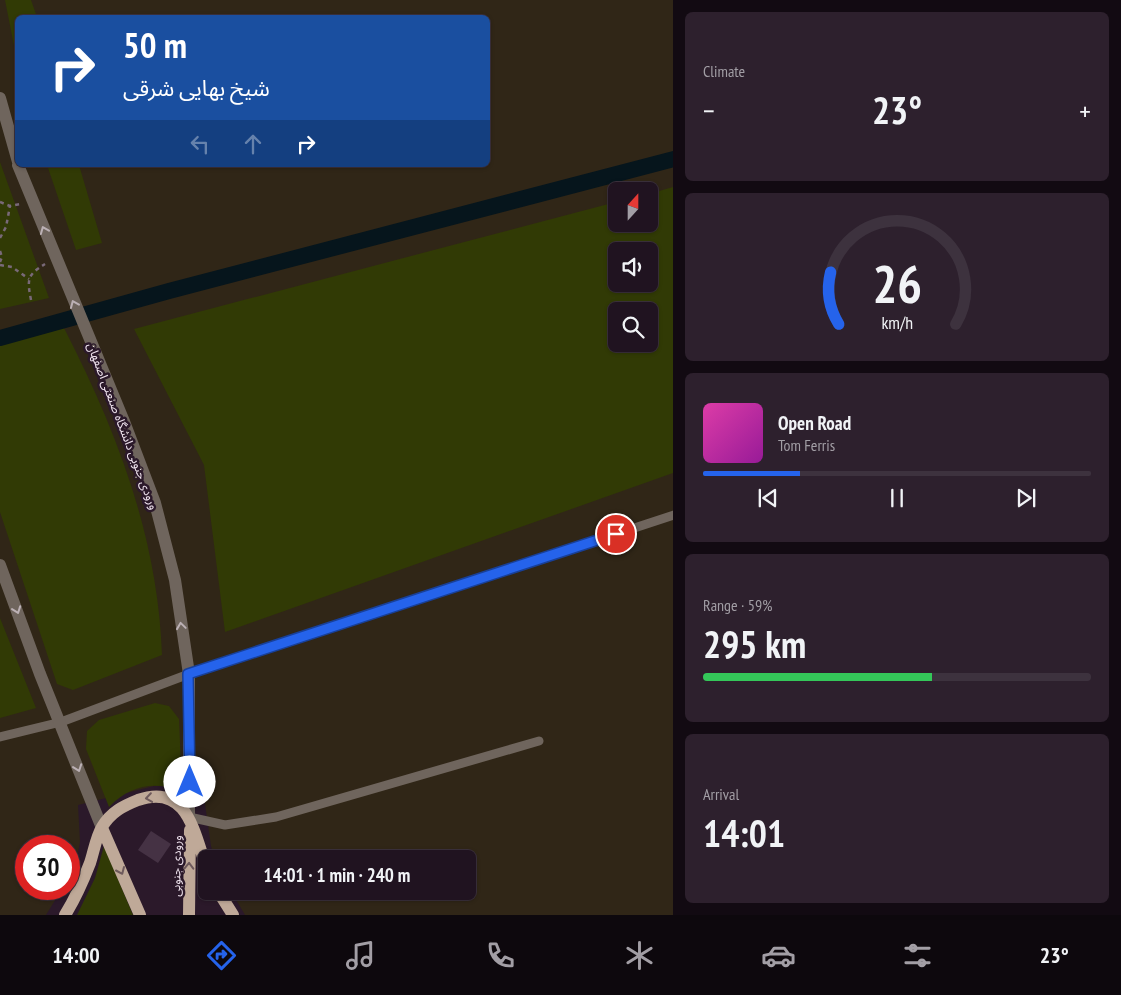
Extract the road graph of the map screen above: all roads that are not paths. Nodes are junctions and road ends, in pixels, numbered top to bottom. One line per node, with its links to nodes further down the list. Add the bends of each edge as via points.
1 (0, 98): 2 (street, ورودی جنوبی دانشگاه صنعتی اصفهان)
2 (15, 152)
3 (19, 167): 6 (street, ورودی جنوبی دانشگاه صنعتی اصفهان, one-way to 3, via 175,580 155,503)
4 (673, 515): 6 (lane)
5 (0, 565): 7 (street, one-way to 7)
6 (188, 674): 7 (lane); 10 (street, ورودی جنوبی دانشگاه صنعتی اصفهان, via 191,734)
7 (61, 722): 8 (lane); 11 (street, one-way to 11)
8 (0, 737)
9 (539, 741): 10 (lane, via 276,816 225,825)
10 (189, 817): 11 (main road, one-way to 11, via 167,796 147,797 111,813); 12 (main road); 16 (main road, ورودی جنوبی, one-way to 10)
11 (102, 828): 14 (main road, via 90,864); 15 (main road, one-way to 15)
12 (200, 850)
13 (224, 900): 17 (main road)
14 (65, 915)
15 (140, 915)
16 (189, 915)
17 (233, 915)

